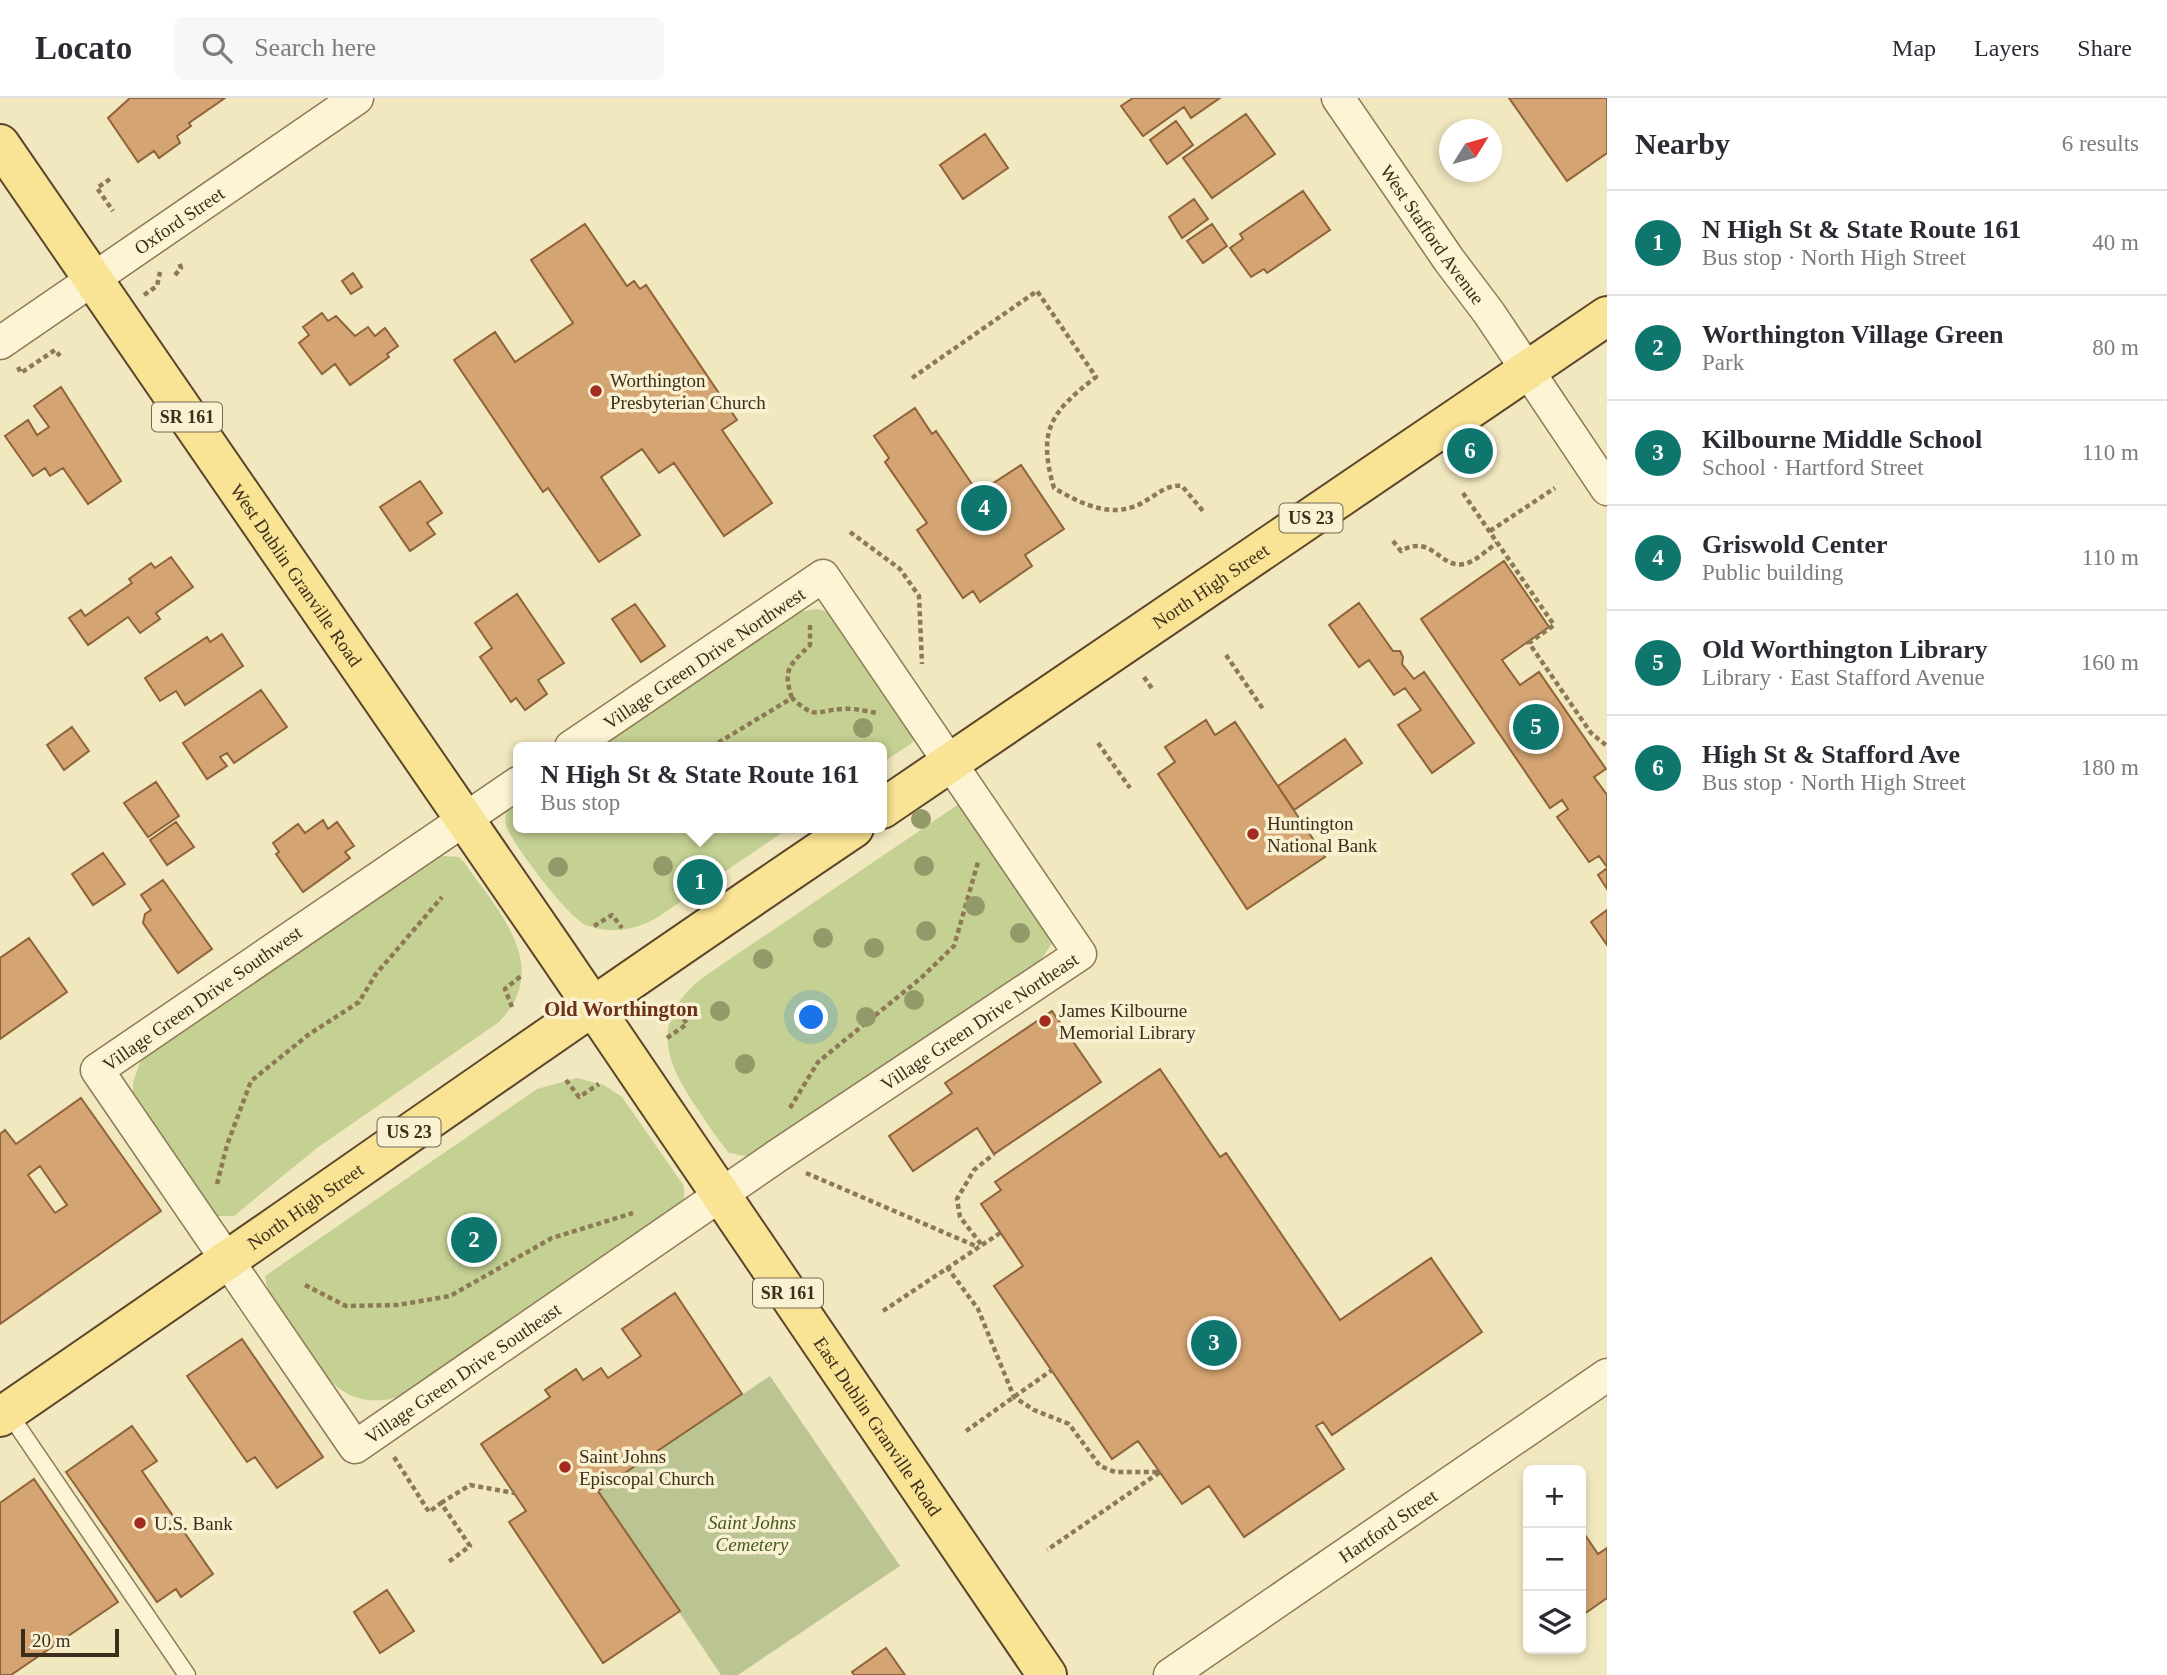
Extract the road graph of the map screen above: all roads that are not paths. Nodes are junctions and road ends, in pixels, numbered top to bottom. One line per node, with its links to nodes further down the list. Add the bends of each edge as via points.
1 (357, 98): 4 (street, Oxford Street)
2 (1338, 98): 7 (street, West Stafford Avenue)
3 (0, 144): 4 (main road, West Dublin Granville Road / SR 161)
4 (93, 279): 6 (street, Oxford Street); 13 (main road, West Dublin Granville Road / SR 161)
5 (1607, 316): 7 (main road, North High Street / US 23)
6 (0, 343)
7 (1528, 370): 8 (street, West Stafford Avenue); 10 (main road, North High Street / US 23)
8 (1607, 489)
9 (578, 742): 10 (street, Village Green Drive Northwest, via 823,576)
10 (950, 763): 12 (main road, North High Street / US 23); 16 (street, Village Green Drive Northeast, via 1080,954)
11 (513, 786): 13 (street)
12 (887, 806)
13 (464, 819): 15 (main road, West Dublin Granville Road / SR 161); 17 (street, Village Green Drive Southwest, via 97,1070)
14 (847, 833): 15 (main road, North High Street / US 23)
15 (592, 1005): 16 (main road, East Dublin Granville Road / SR 161); 17 (main road, North High Street / US 23)
16 (722, 1196): 17 (street, Village Green Drive Southeast, via 355,1447); 21 (main road, East Dublin Granville Road / SR 161)
17 (228, 1262): 19 (main road, North High Street / US 23)
18 (1607, 1375): 22 (street, Hartford Street)
19 (4, 1415): 20 (lane)
20 (187, 1675)
21 (1046, 1675)
22 (1170, 1675)

